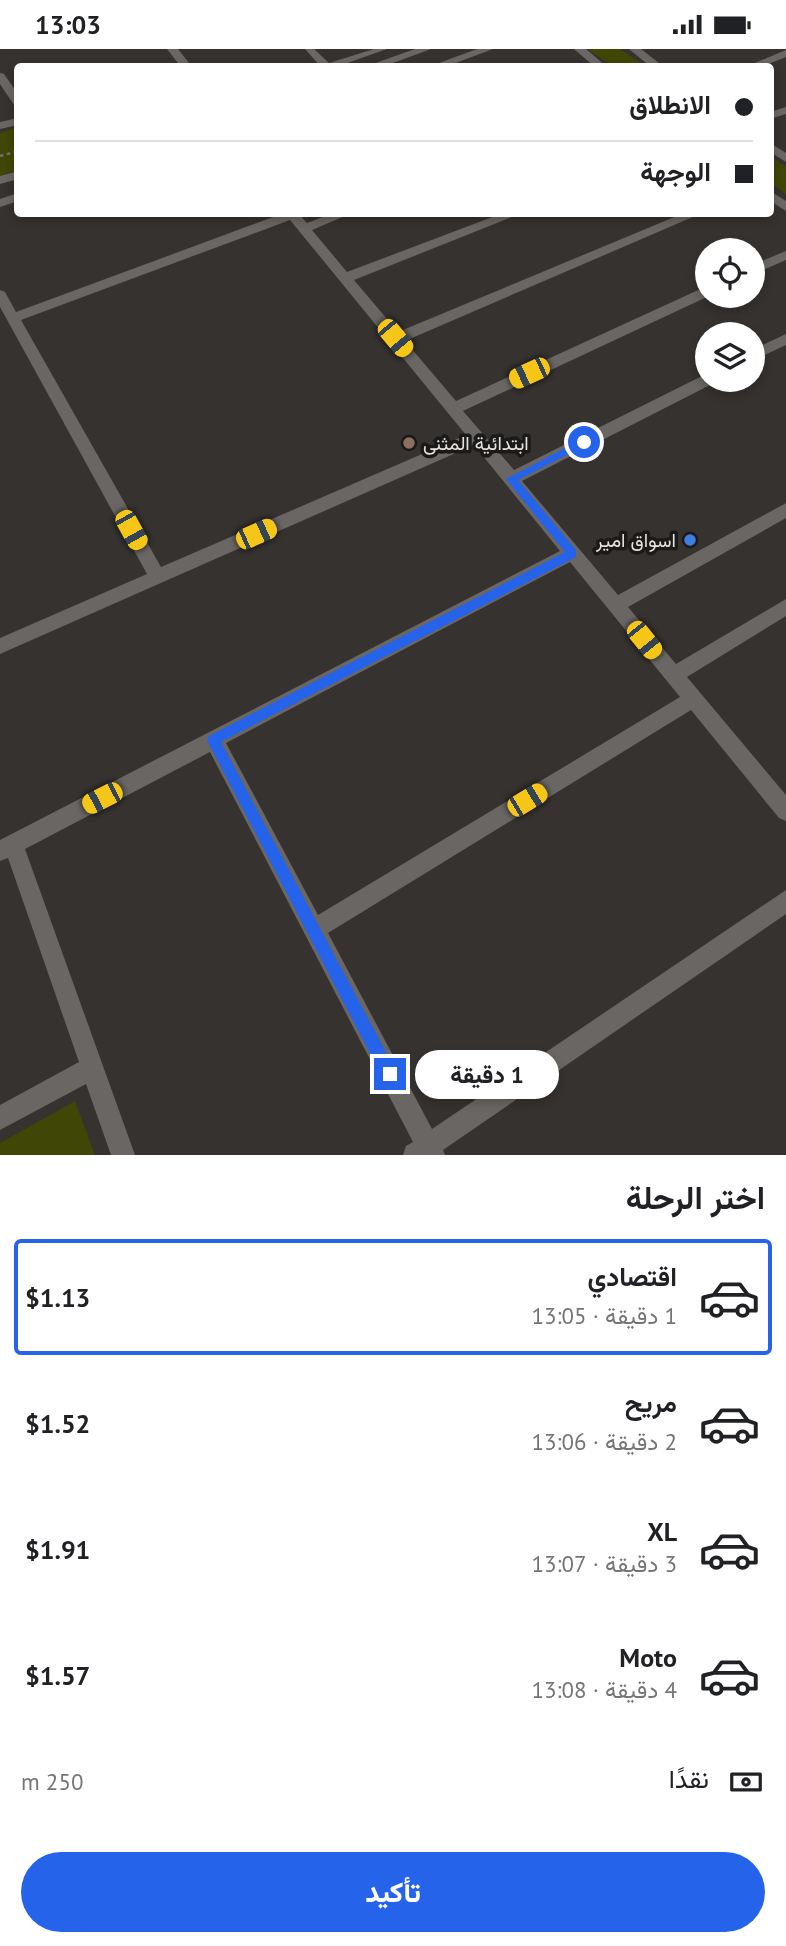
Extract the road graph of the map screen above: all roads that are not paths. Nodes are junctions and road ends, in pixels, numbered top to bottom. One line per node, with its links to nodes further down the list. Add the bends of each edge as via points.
1 (172, 49): 10 (street)
2 (309, 49): 11 (lane)
3 (383, 49): 12 (lane)
4 (426, 49): 13 (street)
5 (488, 49): 14 (street)
6 (579, 49): 15 (street)
7 (660, 49): 8 (street)
8 (638, 52): 16 (street)
9 (786, 53): 17 (street)
10 (184, 63)
11 (324, 63)
12 (337, 63)
13 (382, 63)
14 (445, 63)
15 (596, 63)
16 (653, 63)
17 (760, 63)
18 (0, 76): 19 (street)
19 (14, 97)
20 (284, 217): 31 (street)
21 (294, 217): 25 (street)
22 (336, 217): 25 (street)
23 (505, 217): 28 (street)
24 (686, 217): 32 (street)
25 (304, 229): 28 (street)
26 (786, 255): 27 (street)
27 (765, 265)
28 (345, 278): 32 (street)
29 (0, 295): 31 (street)
30 (695, 297): 36 (street)
31 (13, 318): 41 (street)
32 (395, 338): 36 (street)
33 (786, 339): 34 (street)
34 (765, 350)
35 (695, 386): 38 (street)
36 (453, 408): 37 (street)
37 (476, 436): 38 (street); 41 (street)
38 (511, 479): 40 (street)
39 (786, 510): 42 (street)
40 (572, 553): 42 (street); 47 (street)
41 (158, 577): 44 (street)
42 (615, 605): 45 (street)
43 (786, 607): 45 (street)
44 (0, 646)
45 (674, 675): 46 (street)
46 (693, 699): 48 (street); 51 (street)
47 (214, 740): 49 (street); 51 (street)
48 (786, 811)
49 (6, 847): 52 (street)
50 (786, 901): 54 (street)
51 (313, 930): 54 (street)
52 (92, 1067): 53 (street); 55 (street)
53 (0, 1118)
54 (425, 1152)
55 (123, 1155)

